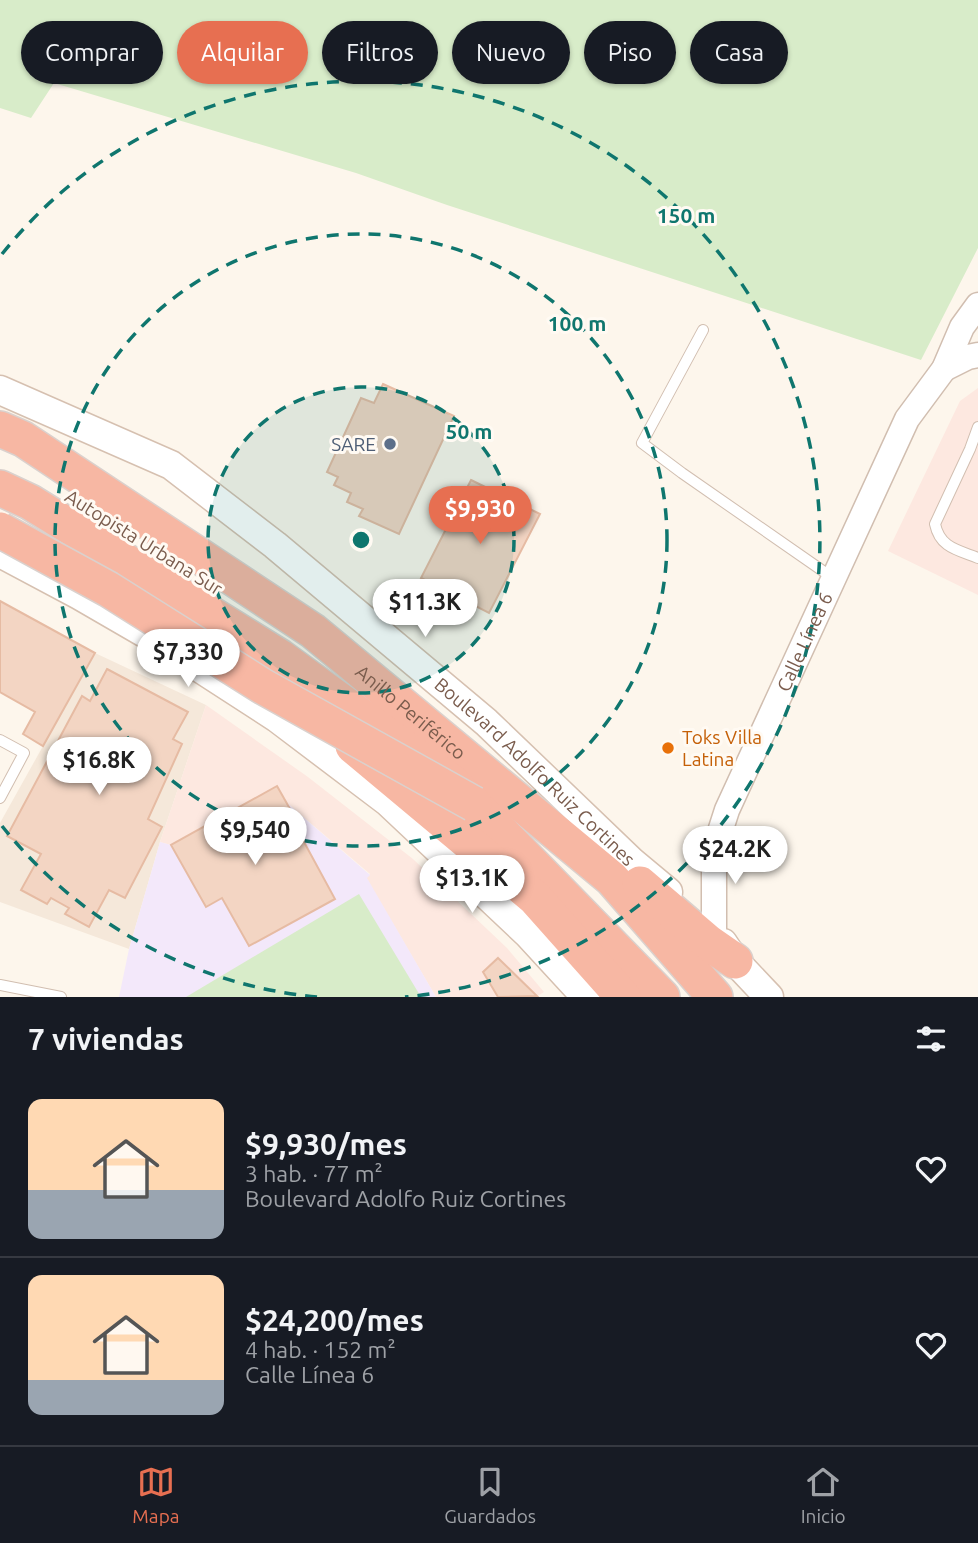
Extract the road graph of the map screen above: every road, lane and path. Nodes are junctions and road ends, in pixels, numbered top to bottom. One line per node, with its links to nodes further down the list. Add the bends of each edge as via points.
1 (978, 305): 4 (street, Calle Línea 6, via 962,327)
2 (703, 330): 12 (lane, via 642,443)
3 (978, 355): 4 (street)
4 (944, 369): 12 (street, Calle Línea 6, via 907,419)
5 (0, 390): 19 (main road, Boulevard Adolfo Ruiz Cortines, via 171,465 275,545 486,722 632,862)
6 (978, 427): 11 (lane, via 935,524 946,545)
7 (0, 429): 13 (highway, Anillo Periférico, via 23,439)
8 (0, 455): 26 (highway, Autopista Urbana Sur, via 277,624 426,740 595,890)
9 (3, 512): 14 (highway); 18 (highway, via 271,678); 25 (highway, bridge, via 108,589 262,686 474,804)
10 (0, 553): 14 (main road)
11 (978, 558)
12 (834, 578): 19 (street, Calle Línea 6, via 727,810 713,861)
13 (313, 631): 20 (highway, via 465,728 592,843); 27 (highway, Anillo Periférico, via 612,879)
14 (155, 639): 17 (main road, via 276,718)
15 (0, 740): 16 (lane, via 24,752)
16 (0, 798)
17 (388, 803): 18 (highway); 23 (main road, via 528,934)
18 (535, 898): 24 (highway)
19 (714, 931): 20 (main road, Boulevard Adolfo Ruiz Cortines)
20 (735, 961): 28 (main road, Boulevard Adolfo Ruiz Cortines)
21 (0, 985): 22 (lane)
22 (61, 997)
23 (586, 997)
24 (623, 997)
25 (662, 997)
26 (692, 997)
27 (715, 997)
28 (769, 997)

